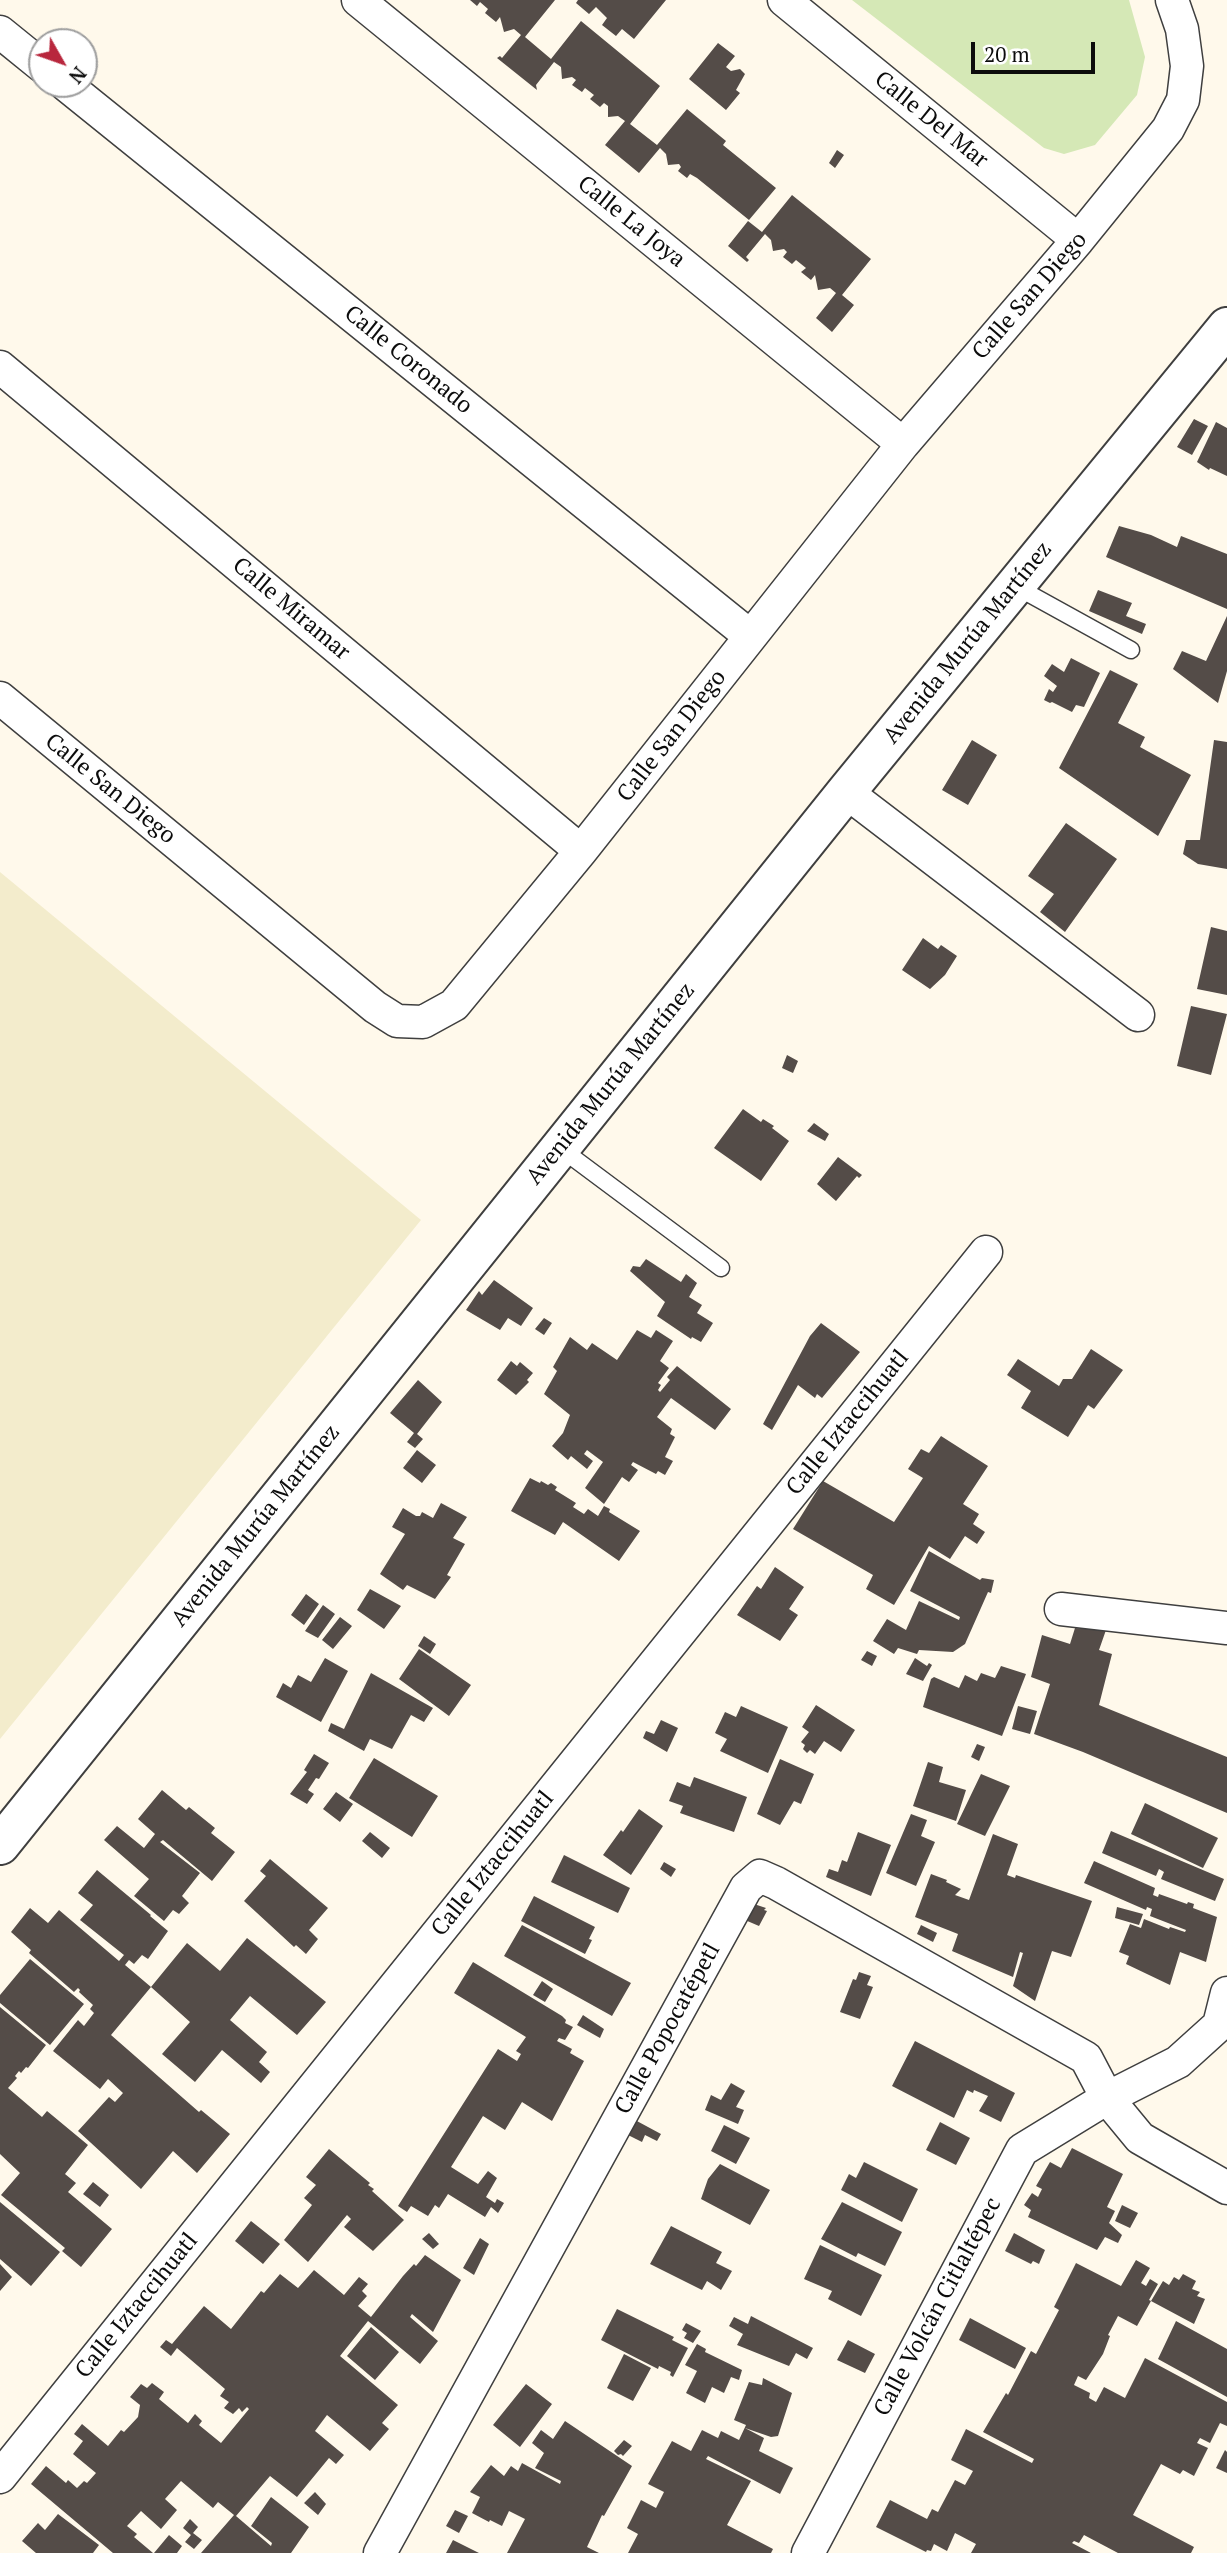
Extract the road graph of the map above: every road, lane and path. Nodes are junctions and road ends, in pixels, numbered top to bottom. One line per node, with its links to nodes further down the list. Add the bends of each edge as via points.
1 (358, 0): 10 (street, Calle La Joya)
2 (784, 0): 7 (street, Calle Del Mar)
3 (1172, 0): 7 (street, Calle San Diego, via 1187,66 1183,100 1168,129)
4 (0, 32): 5 (street)
5 (28, 54)
6 (82, 98): 12 (street, Calle Coronado)
7 (1078, 240): 10 (street, Calle San Diego)
8 (1227, 327): 11 (street, Avenida Murúa Martínez)
9 (0, 366): 16 (street, Calle Miramar)
10 (903, 444): 12 (street, Calle San Diego)
11 (1015, 586): 13 (lane); 15 (street, Avenida Murúa Martínez)
12 (750, 636): 16 (street, Calle San Diego)
13 (1130, 650)
14 (0, 698): 16 (street, Calle San Diego, via 397,1021 423,1022 454,1005)
15 (846, 792): 17 (street); 18 (street, Avenida Murúa Martínez)
16 (582, 851)
17 (1138, 1015)
18 (559, 1148): 20 (lane); 23 (street, Avenida Murúa Martínez)
19 (986, 1252): 27 (street, Calle Iztaccihuatl)
20 (720, 1268)
21 (1061, 1609): 22 (street)
22 (1227, 1628)
23 (0, 1844)
24 (1227, 1993): 25 (street, via 1219,2025 1178,2062)
25 (1107, 2098): 26 (street, via 1140,2138); 28 (street, Calle Popocatépetl, via 1086,2058 760,1876 746,1888); 29 (street, Calle Volcán Citlaltépec, via 1022,2150)
26 (1227, 2188)
27 (0, 2477)
28 (380, 2553)
29 (808, 2553)

